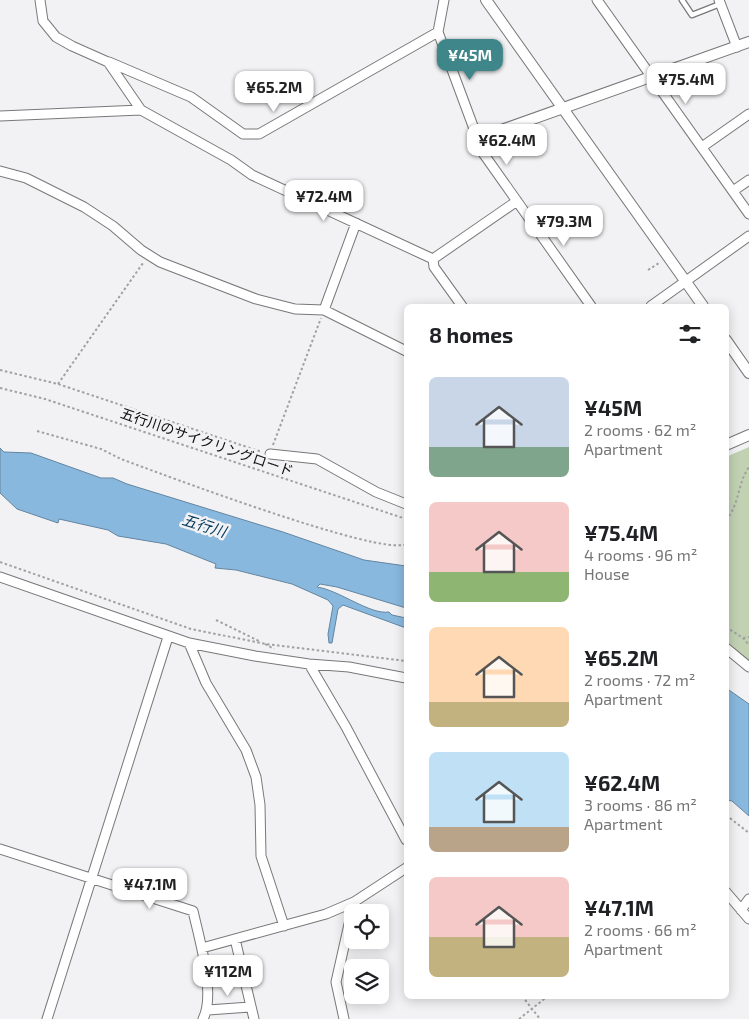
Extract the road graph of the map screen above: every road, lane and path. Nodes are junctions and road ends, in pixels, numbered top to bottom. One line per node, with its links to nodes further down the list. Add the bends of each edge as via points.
1 (40, 0): 10 (street, via 43,21 56,37)
2 (444, 0): 7 (street)
3 (486, 0): 12 (street)
4 (597, 0): 11 (street)
5 (682, 0): 6 (lane, via 692,15)
6 (719, 2): 9 (street)
7 (438, 32): 10 (street, via 259,134 244,134 191,97); 16 (street)
8 (749, 42): 9 (street)
9 (737, 47): 11 (street)
10 (108, 62): 13 (street)
11 (651, 77): 12 (street); 17 (street)
12 (563, 109): 16 (street); 29 (street)
13 (141, 110): 15 (street); 23 (street, via 252,175)
14 (749, 114): 17 (street)
15 (0, 116)
16 (479, 138): 21 (street, via 483,153)
17 (702, 148): 20 (street)
18 (0, 171): 25 (street, via 26,178 84,206)
19 (749, 180): 20 (street)
20 (733, 191): 22 (street)
21 (517, 201): 26 (street); 31 (street)
22 (749, 214)
23 (356, 223): 26 (street); 34 (street)
24 (749, 236): 29 (street)
25 (149, 255): 34 (street, via 256,299 295,309); 39 (path)
26 (433, 259): 30 (street, via 434,267)
27 (661, 261): 28 (path)
28 (648, 270)
29 (686, 282): 32 (street); 33 (street)
30 (461, 304)
31 (590, 304)
32 (654, 304)
33 (701, 304)
34 (324, 310): 36 (street); 44 (path)
35 (729, 344): 38 (street)
36 (404, 350)
37 (0, 370): 39 (path)
38 (749, 373)
39 (58, 384): 44 (path)
40 (0, 388): 48 (path, 五行川のサイクリングロード, via 45,399)
41 (37, 430): 49 (path, via 101,449 260,509 362,540)
42 (749, 434): 43 (street)
43 (729, 444)
44 (270, 454): 46 (street, via 317,459 376,492)
45 (749, 467): 47 (path, via 740,486 735,509)
46 (404, 503)
47 (729, 516)
48 (404, 518)
49 (404, 544)
50 (0, 562): 58 (path, via 191,629)
51 (0, 577): 54 (street)
52 (216, 620): 58 (path)
53 (729, 629): 56 (path)
54 (168, 637): 57 (street); 71 (street)
55 (749, 637): 56 (path)
56 (743, 638): 59 (path)
57 (189, 643): 63 (street); 77 (street, via 206,683 246,750 256,777 261,856)
58 (264, 643): 61 (path); 62 (path)
59 (749, 645)
60 (729, 650): 64 (street)
61 (279, 651)
62 (404, 661)
63 (309, 664): 65 (street, via 349,667); 68 (street)
64 (749, 667)
65 (404, 678)
66 (729, 817): 67 (path)
67 (749, 833)
68 (404, 836)
69 (0, 849): 71 (street)
70 (404, 869): 74 (street)
71 (92, 878): 79 (street, via 193,911); 85 (street)
72 (729, 896): 75 (street)
73 (749, 898): 75 (street)
74 (354, 902): 77 (street); 88 (street, via 336,982)
75 (741, 910): 76 (street)
76 (749, 919)
77 (284, 926): 78 (street)
78 (235, 939): 79 (street); 82 (street)
79 (202, 948): 84 (street)
80 (524, 999): 83 (path)
81 (544, 999): 83 (path)
82 (250, 1007): 84 (street); 87 (street)
83 (532, 1009): 89 (path); 90 (path)
84 (208, 1010): 86 (street)
85 (47, 1019)
86 (203, 1019)
87 (254, 1019)
88 (344, 1019)
89 (519, 1019)
90 (540, 1019)

